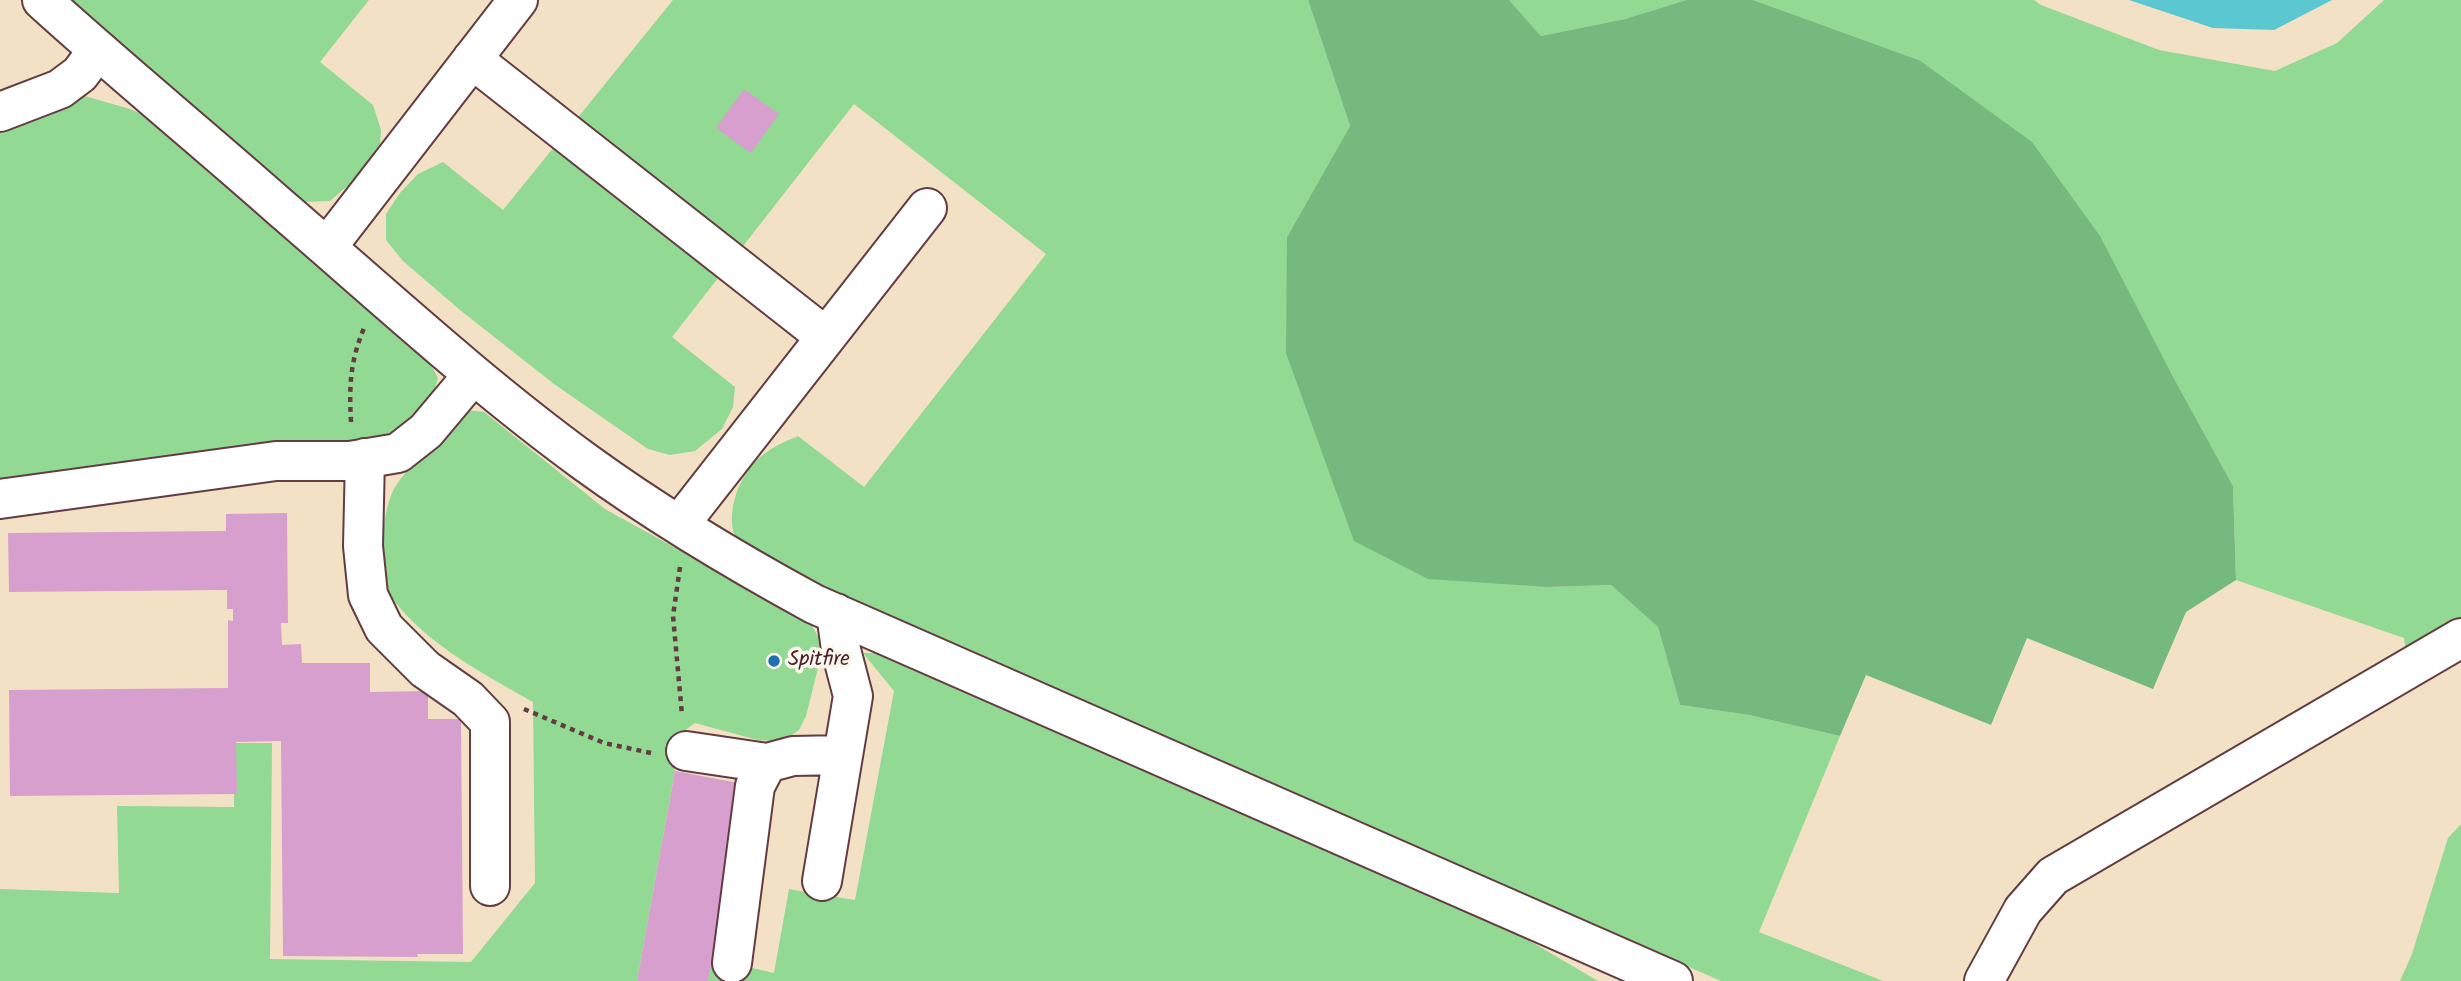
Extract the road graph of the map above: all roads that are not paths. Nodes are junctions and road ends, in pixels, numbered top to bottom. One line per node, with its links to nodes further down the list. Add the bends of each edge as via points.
1 (41, 0): 3 (lane)
2 (518, 0): 4 (lane)
3 (97, 51): 5 (lane, via 80,74 60,89); 7 (lane)
4 (472, 59): 7 (lane); 8 (lane)
5 (0, 112)
6 (927, 208): 8 (lane)
7 (327, 247): 9 (lane)
8 (826, 337): 12 (lane)
9 (473, 375): 10 (lane, via 426,432 398,453); 12 (lane, via 586,463)
10 (365, 458): 11 (lane, via 276,461); 19 (lane, via 363,546 368,595 384,628 490,722)
11 (0, 499)
12 (688, 531): 13 (lane)
13 (836, 613): 16 (lane, via 852,696); 21 (lane)
14 (2461, 638): 22 (lane, via 2053,876 2023,911)
15 (685, 751): 17 (lane)
16 (843, 755): 17 (lane, via 793,756); 18 (lane)
17 (767, 763): 20 (lane, via 755,786)
18 (822, 881)
19 (490, 886)
20 (732, 962)
21 (1673, 981)
22 (1984, 981)

